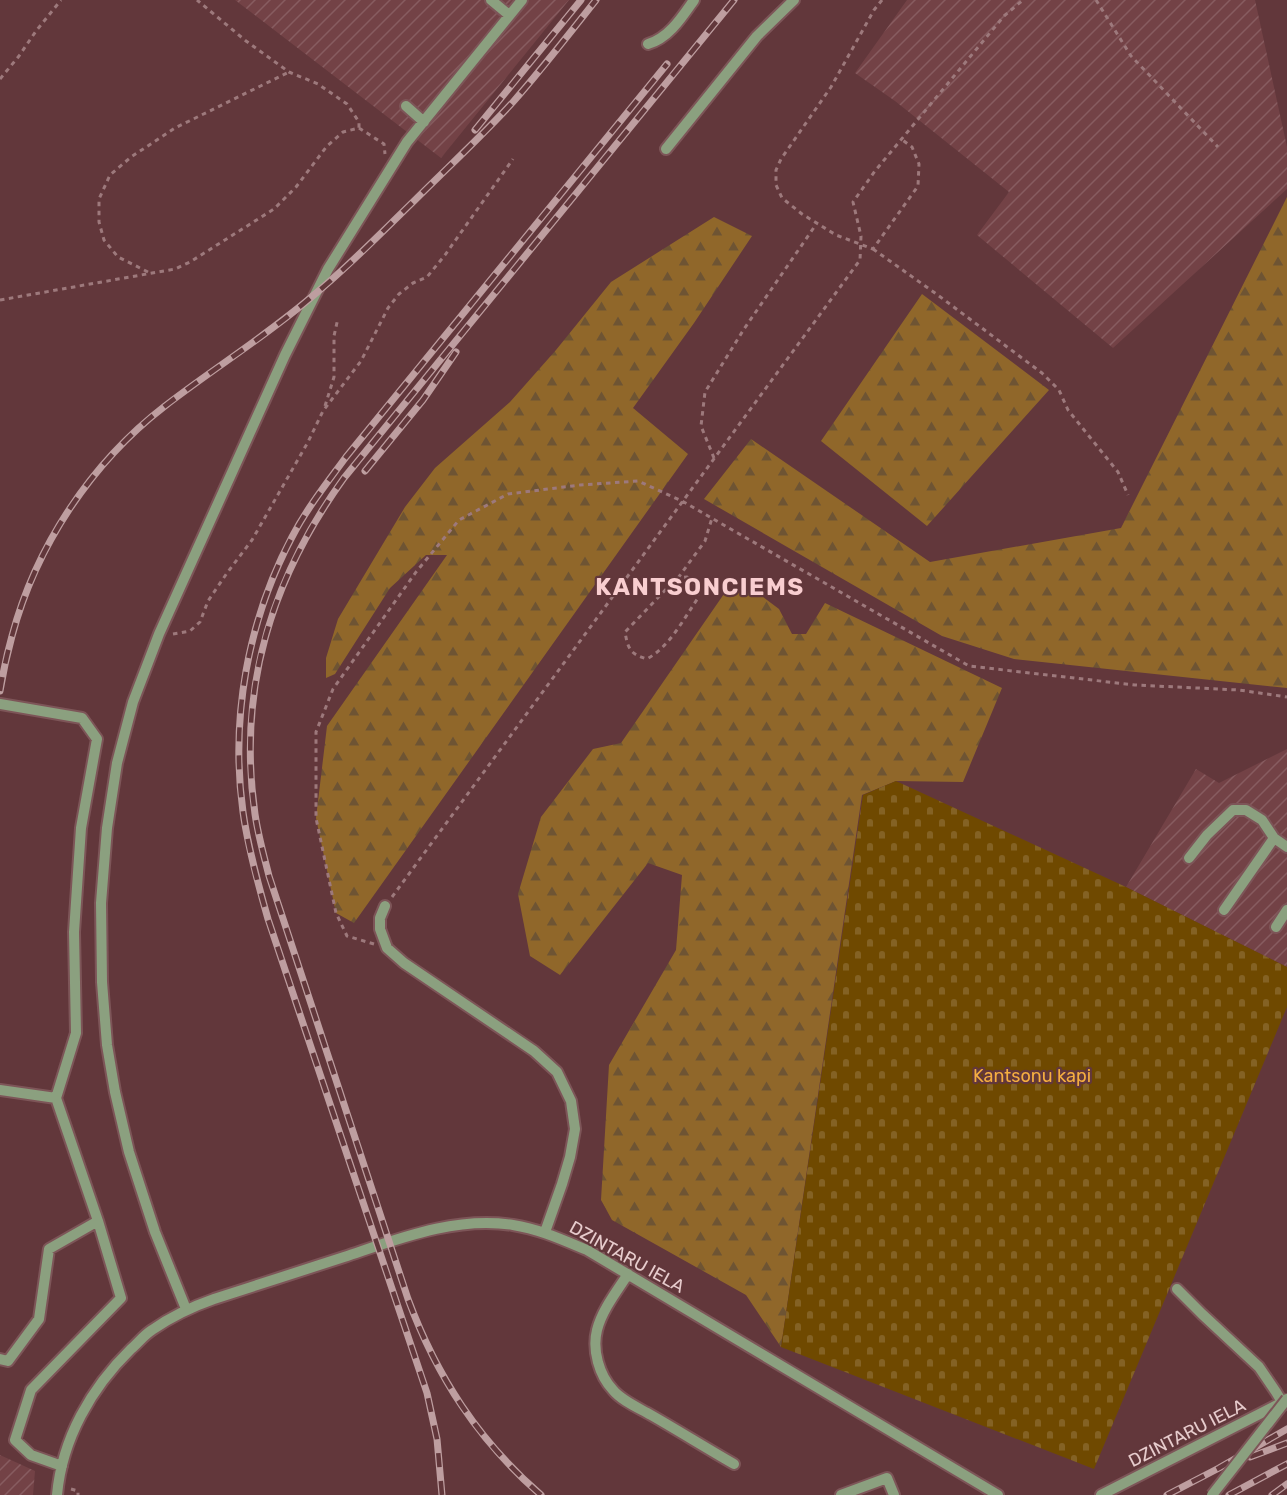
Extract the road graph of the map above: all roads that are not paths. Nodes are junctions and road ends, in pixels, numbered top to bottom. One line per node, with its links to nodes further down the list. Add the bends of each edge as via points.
1 (491, 0): 5 (street)
2 (522, 0): 5 (street)
3 (694, 0): 6 (street, via 664,37)
4 (794, 0): 9 (street, via 757,36)
5 (509, 15): 8 (street)
6 (648, 44)
7 (406, 106): 8 (street)
8 (424, 122): 24 (street, via 407,142 328,269 285,355 159,634 133,702 117,763 101,903 107,1045 129,1152)
9 (666, 149)
10 (0, 704): 19 (street, via 82,718 97,739 81,828 74,932 76,1033)
11 (1274, 838): 12 (street); 13 (street, via 1262,820 1246,810 1233,810); 15 (street)
12 (1287, 847)
13 (1189, 858)
14 (385, 906): 21 (street, via 380,929 387,948 534,1051 557,1072 571,1101 575,1129 568,1166)
15 (1224, 910)
16 (1287, 910): 17 (street)
17 (1276, 927)
18 (0, 1090): 19 (street)
19 (56, 1098): 20 (street)
20 (98, 1221): 25 (street, via 49,1249 39,1319 8,1361); 28 (street, via 121,1298 31,1390 15,1440 31,1455)
21 (545, 1232): 22 (street, DZINTARU IELA); 24 (street, DZINTARU IELA, via 482,1223 414,1234)
22 (627, 1274): 27 (street, via 597,1330 595,1346 604,1378 614,1392 630,1403); 32 (street, DZINTARU IELA)
23 (1177, 1289): 26 (street, via 1259,1367)
24 (186, 1309): 28 (street, DZINTARU IELA, via 150,1331 115,1364 74,1427)
25 (0, 1359)
26 (1285, 1400): 33 (street, DZINTARU IELA); 34 (street, bridge)
27 (734, 1464)
28 (62, 1466): 29 (street, DZINTARU IELA)
29 (57, 1495)
30 (841, 1495): 31 (street, via 887,1478)
31 (894, 1495)
32 (998, 1495)
33 (1101, 1495)
34 (1212, 1495)

